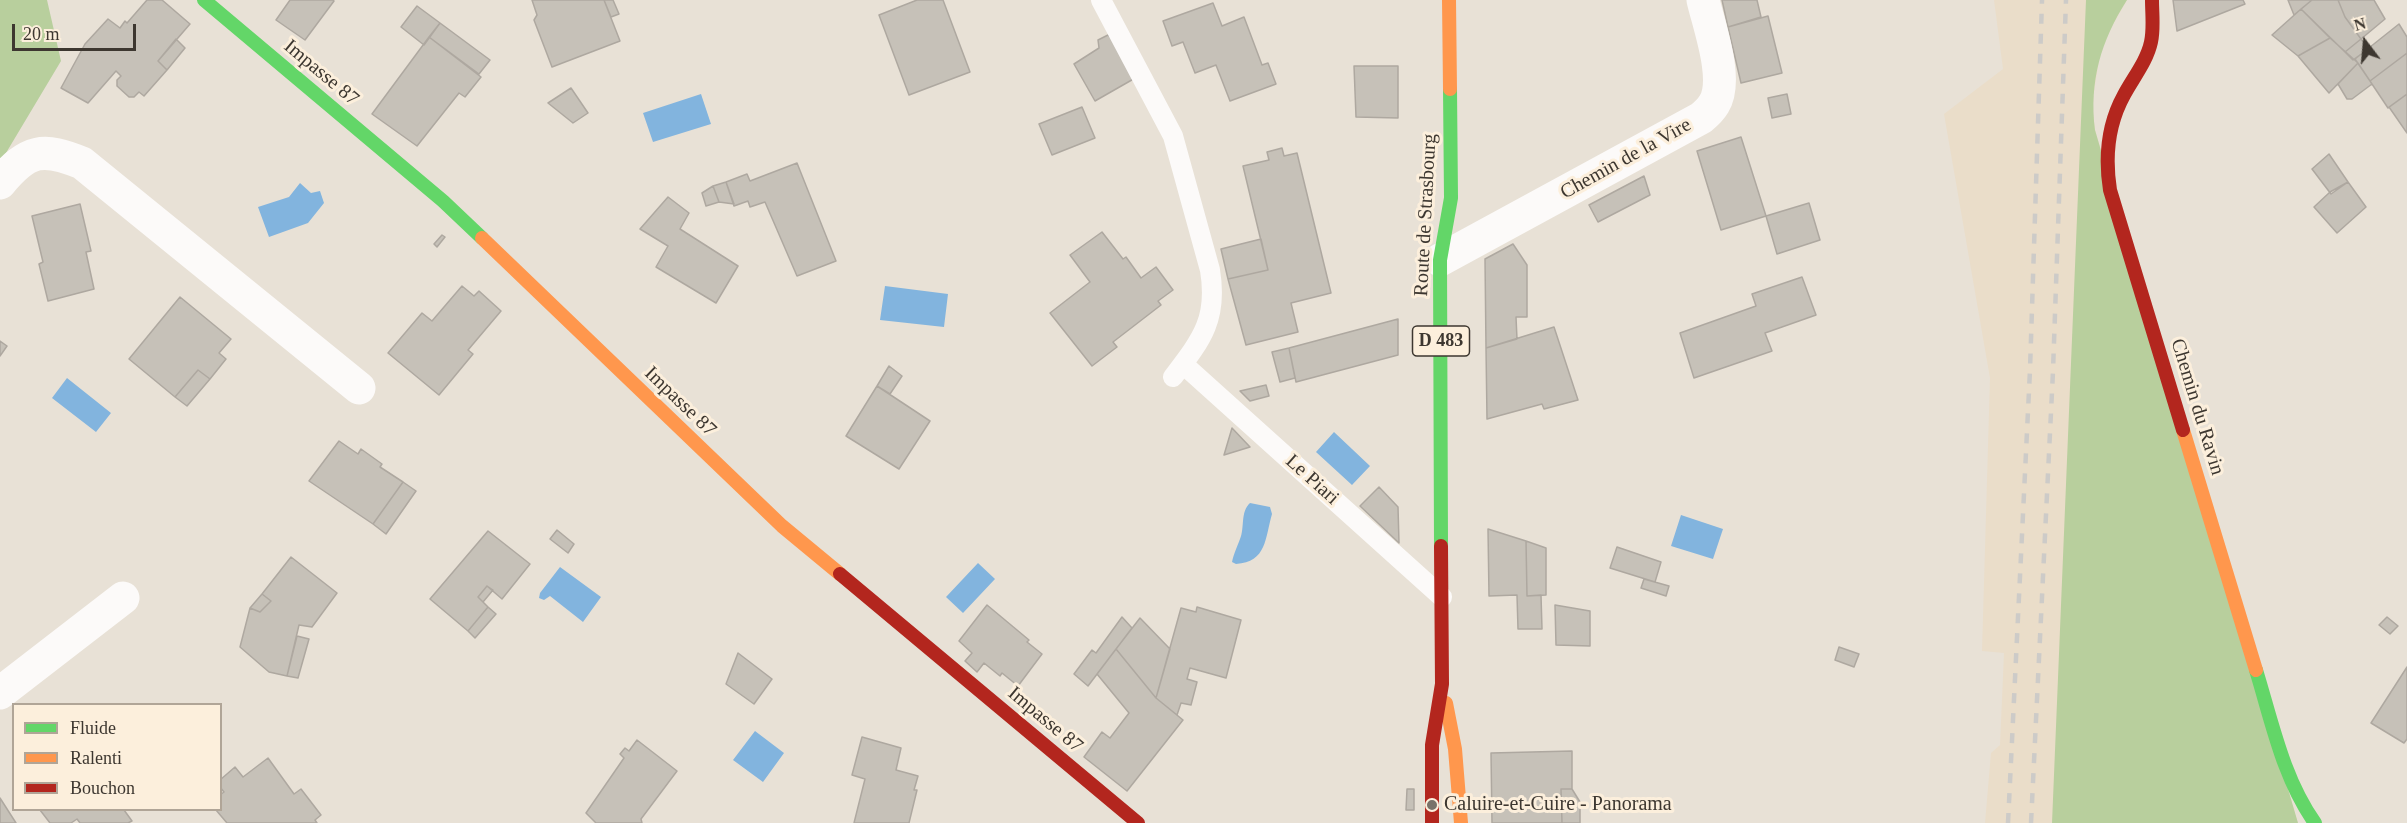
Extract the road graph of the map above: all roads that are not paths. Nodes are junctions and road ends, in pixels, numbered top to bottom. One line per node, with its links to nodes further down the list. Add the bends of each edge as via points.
1 (204, 0): 13 (street, Impasse 87, via 443,201 782,526)
2 (1101, 0): 9 (lane, Le Piari, via 1173,136 1210,270 1214,291 1210,315 1201,340 1178,370)
3 (1449, 0): 7 (street, Route de Strasbourg / D 483, via 1451,198)
4 (1703, 0): 7 (street, Chemin de la Vire, via 1720,85 1715,103 1701,118)
5 (2152, 0): 16 (street, Chemin du Ravin, via 2152,40 2122,98 2108,143 2110,190 2289,778)
6 (0, 183): 8 (street, via 12,169 40,152 58,153 82,163)
7 (1440, 260): 9 (street, Route de Strasbourg / D 483)
8 (359, 388)
9 (1442, 597): 11 (street, Route de Strasbourg / D 483)
10 (123, 598): 12 (street)
11 (1442, 684): 14 (street, Route de Strasbourg / D 483, via 1432,745); 15 (street, Route de Strasbourg / D 483, via 1455,749)
12 (0, 693)
13 (1138, 823)
14 (1432, 823)
15 (1461, 823)
16 (2315, 823)

